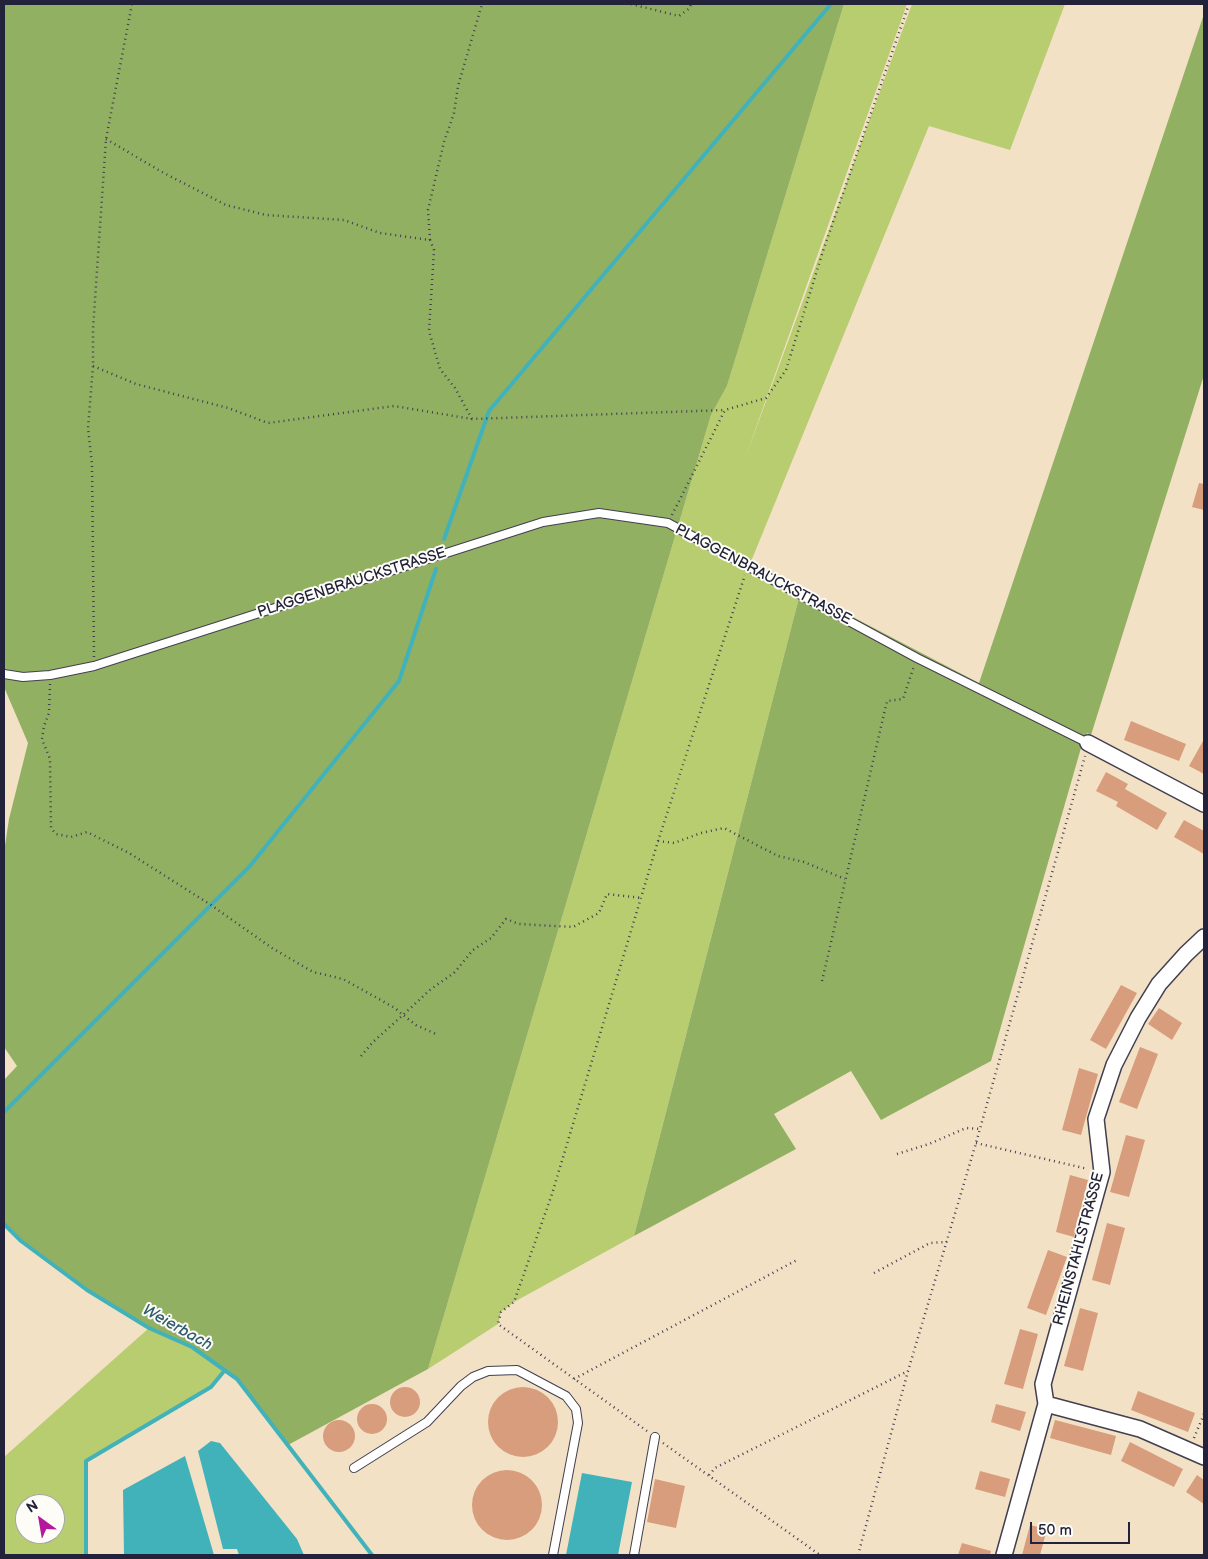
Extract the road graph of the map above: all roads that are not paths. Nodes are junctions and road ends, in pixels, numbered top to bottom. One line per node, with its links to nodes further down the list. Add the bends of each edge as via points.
1 (4, 674): 2 (lane, PLAGGENBRAUCKSTRASSE, via 23,677 50,675 94,666 543,522 599,513 668,523 917,658)
2 (1088, 743): 3 (street, PLAGGENBRAUCKSTRASSE)
3 (1204, 804)
4 (1204, 937): 5 (street, RHEINSTAHLSTRASSE, via 1159,984 1114,1065 1096,1119 1102,1172 1043,1384)
5 (1046, 1404): 7 (street, via 1140,1429); 11 (street, RHEINSTAHLSTRASSE)
6 (655, 1436): 10 (lane)
7 (1204, 1458)
8 (354, 1468): 9 (lane, via 427,1422 473,1377 488,1371 517,1370 566,1396 576,1409 578,1423)
9 (553, 1555)
10 (634, 1555)
11 (1004, 1555)

